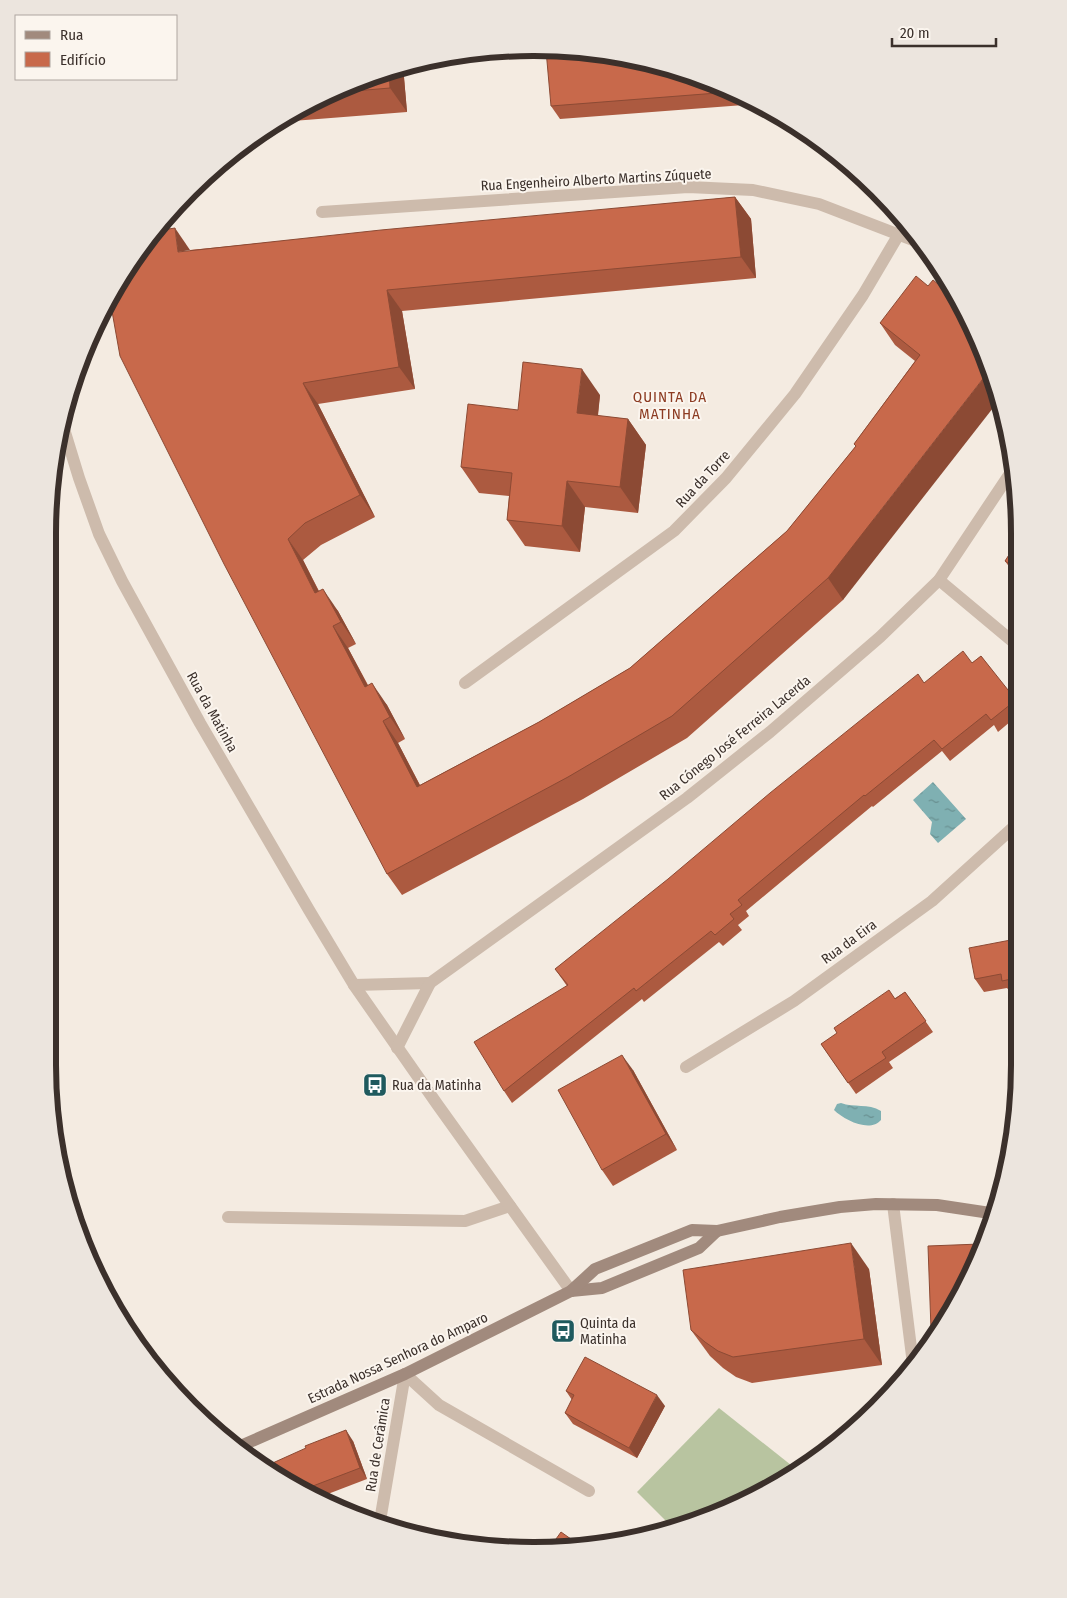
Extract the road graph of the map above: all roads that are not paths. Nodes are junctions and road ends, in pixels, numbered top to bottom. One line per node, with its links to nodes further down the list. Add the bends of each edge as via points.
1 (322, 212): 2 (street, Rua Engenheiro Alberto Martins Zúquete, via 688,187 753,190 819,204)
2 (899, 234): 3 (street, Rua Engenheiro Alberto Martins Zúquete); 8 (street, Rua da Torre, via 863,295 795,394 726,478 674,531)
3 (907, 238)
4 (66, 436): 11 (street, Rua da Matinha, via 99,534 122,581 200,723)
5 (1008, 477): 6 (street, Rua Cónego José Ferreira Lacerda)
6 (938, 580): 7 (street); 10 (street, Rua Cónego José Ferreira Lacerda, via 880,637 740,756 687,798)
7 (1011, 640)
8 (465, 683)
9 (1011, 829): 13 (street, Rua da Eira, via 932,901 794,1001)
10 (430, 983): 11 (street); 12 (street, Rua Cónego José Ferreira Lacerda)
11 (354, 985): 12 (street, Rua da Matinha)
12 (397, 1048): 15 (street, Rua da Matinha)
13 (686, 1067)
14 (893, 1204): 16 (main road, Estrada Nossa Senhora do Amparo, via 936,1205); 18 (main road, Estrada Nossa Senhora do Amparo, via 840,1207); 20 (street)
15 (510, 1206): 17 (street, via 465,1221); 19 (street, Rua da Matinha)
16 (987, 1213)
17 (228, 1217)
18 (718, 1231): 19 (main road, Estrada Nossa Senhora do Amparo, via 699,1248 602,1288); 19 (main road, Estrada Nossa Senhora do Amparo, via 692,1230 595,1269)
19 (571, 1291): 21 (main road, Estrada Nossa Senhora do Amparo)
20 (912, 1355)
21 (405, 1374): 22 (main road, Estrada Nossa Senhora do Amparo); 23 (street, via 439,1405); 24 (street, Rua de Cerâmica)
22 (245, 1444)
23 (589, 1491)
24 (381, 1516)

